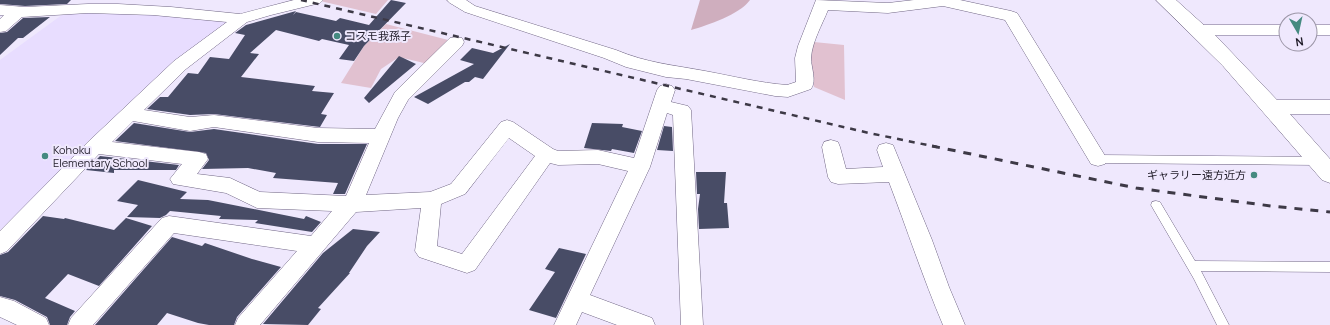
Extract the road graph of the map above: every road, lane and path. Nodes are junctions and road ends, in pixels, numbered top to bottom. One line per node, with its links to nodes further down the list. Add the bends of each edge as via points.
1 (178, 0): 9 (street)
2 (315, 0): 10 (street)
3 (455, 0): 5 (street, via 470,9 632,63 666,72 686,73 788,91 805,85 803,58)
4 (1165, 0): 12 (street)
5 (823, 3): 25 (street, via 888,8 943,1 1011,16)
6 (76, 5): 7 (street); 9 (street)
7 (14, 6): 8 (street); 11 (street)
8 (0, 9)
9 (166, 12): 10 (street)
10 (241, 19): 19 (street, via 180,65)
11 (0, 27)
12 (1200, 30): 13 (street); 17 (street)
13 (1278, 30)
14 (1318, 30): 15 (street)
15 (1330, 30)
16 (456, 42): 20 (street, via 401,96)
17 (1271, 106): 18 (street); 27 (street)
18 (1330, 107)
19 (130, 114): 20 (street, via 190,124 214,121 318,135); 21 (street)
20 (382, 136): 30 (street)
21 (95, 147): 30 (street, via 199,159 180,180 230,186 257,200); 32 (street)
22 (831, 147): 28 (street, via 838,177)
23 (886, 150): 28 (street)
24 (546, 154): 26 (street, via 558,158 598,157); 29 (street, via 507,127 458,189); 29 (street, via 467,264 426,252)
25 (1098, 159): 27 (lane)
26 (640, 167): 36 (street); 43 (street, via 664,98 682,110)
27 (1324, 168)
28 (895, 174): 44 (street)
29 (432, 200): 30 (street)
30 (351, 204): 33 (street)
31 (1156, 205): 34 (lane)
32 (0, 245)
33 (315, 245): 39 (street, via 169,224); 40 (street)
34 (1192, 266): 35 (lane); 45 (lane)
35 (1330, 267)
36 (577, 300): 41 (street); 42 (street)
37 (0, 307): 38 (street)
38 (38, 325)
39 (79, 325)
40 (246, 325)
41 (565, 325)
42 (644, 325)
43 (692, 325)
44 (954, 325)
45 (1223, 325)

